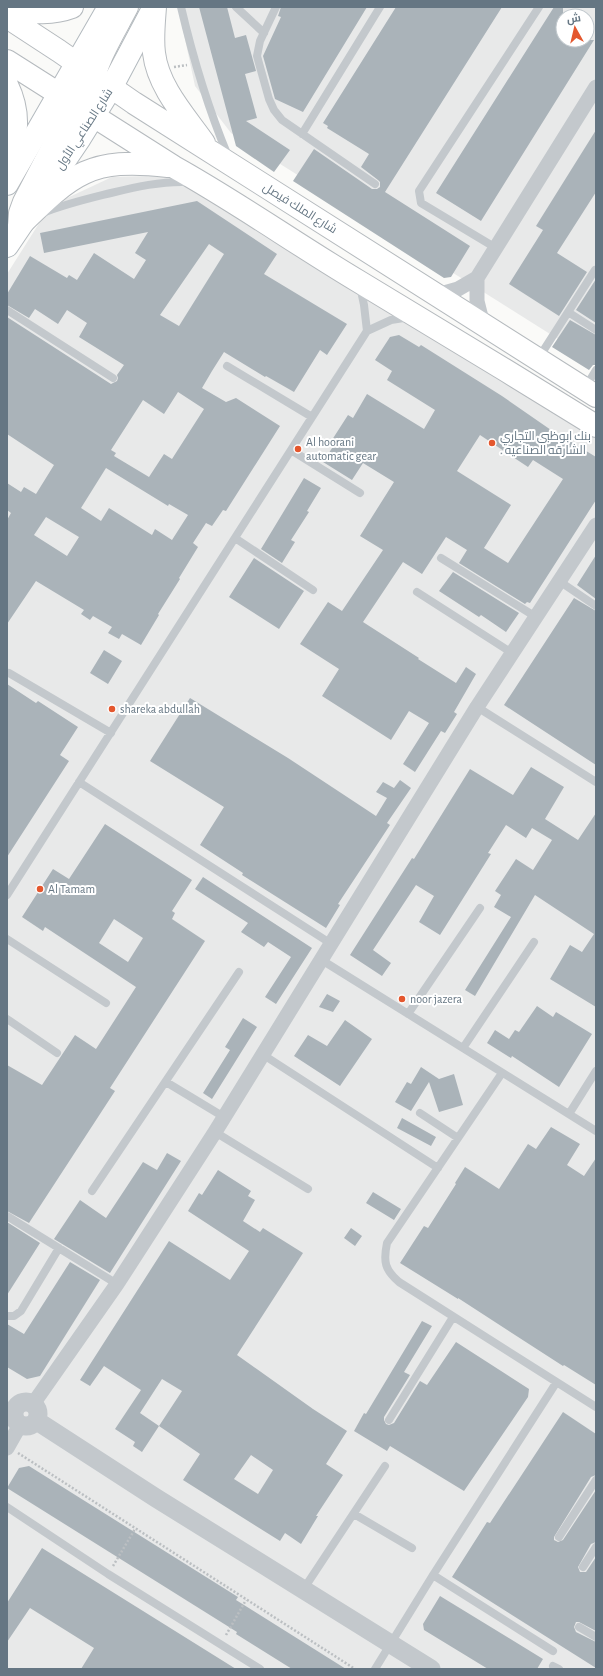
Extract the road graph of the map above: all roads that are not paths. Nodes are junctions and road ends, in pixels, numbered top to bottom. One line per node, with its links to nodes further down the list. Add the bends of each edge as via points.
1 (72, 7): 10 (main road, via 36,12)
2 (109, 7): 14 (main road, شارع الصناعي الأول)
3 (127, 7): 14 (main road, via 106,46)
4 (155, 7): 14 (main road, شارع الصناعي الأول); 19 (main road, via 154,42 158,70 167,90)
5 (181, 7): 20 (lane, via 213,120)
6 (236, 7): 12 (lane)
7 (276, 7): 12 (lane)
8 (380, 7): 18 (lane)
9 (539, 7): 28 (lane, via 419,191 421,203)
10 (7, 10)
11 (7, 17): 14 (main road, شارع الملك فيصل)
12 (264, 33): 18 (lane, via 257,56 269,99 282,120)
13 (7, 60): 17 (main road)
14 (94, 76): 17 (main road, شارع الصناعي الأول); 17 (main road, via 91,98); 19 (main road, شارع الملك فيصل)
15 (7, 85): 21 (main road, via 16,111 17,124)
16 (596, 87): 28 (street)
17 (76, 105): 22 (main road); 24 (main road, شارع الصناعي الأول); 26 (main road, via 24,202)
18 (302, 134): 25 (lane)
19 (210, 150): 20 (main road, شارع الملك فيصل)
20 (232, 164): 32 (main road, شارع الملك فيصل)
21 (7, 166)
22 (174, 166): 23 (main road); 26 (main road, via 126,163 88,170 68,180)
23 (201, 182): 26 (lane, via 151,184 78,201 42,214); 31 (main road)
24 (7, 184)
25 (375, 184)
26 (19, 226): 27 (main road)
27 (7, 246)
28 (496, 248): 30 (street)
29 (595, 270): 34 (lane)
30 (477, 278): 32 (street, via 458,289); 36 (street, via 477,301)
31 (358, 281): 35 (main road); 38 (lane)
32 (437, 295): 36 (main road, شارع الملك فيصل)
33 (7, 310): 42 (lane)
34 (568, 312): 37 (lane); 39 (lane)
35 (417, 316): 38 (lane, via 391,320); 45 (main road)
36 (483, 325): 39 (main road, شارع الملك فيصل)
37 (596, 330)
38 (367, 331): 44 (lane)
39 (537, 359): 43 (main road, شارع الملك فيصل)
40 (227, 366): 44 (lane)
41 (596, 370): 43 (lane)
42 (113, 378)
43 (590, 392)
44 (312, 417): 46 (lane)
45 (596, 426)
46 (291, 450): 47 (lane); 49 (lane)
47 (360, 493)
48 (596, 525): 51 (street)
49 (235, 538): 52 (lane); 59 (lane)
50 (441, 558): 55 (lane)
51 (559, 581): 54 (lane); 55 (street)
52 (313, 590)
53 (417, 592): 56 (lane)
54 (596, 606)
55 (536, 617): 56 (street)
56 (512, 653): 58 (street)
57 (9, 673): 59 (lane)
58 (477, 707): 61 (lane); 67 (street)
59 (111, 733): 60 (lane)
60 (79, 782): 62 (lane); 67 (lane)
61 (596, 782)
62 (10, 885): 63 (lane)
63 (7, 895)
64 (480, 908): 71 (lane)
65 (7, 940): 70 (lane)
66 (534, 942): 73 (lane)
67 (330, 943): 68 (street)
68 (320, 959): 71 (lane); 75 (street)
69 (239, 972): 78 (lane)
70 (106, 1003)
71 (408, 1014): 73 (lane)
72 (7, 1019): 74 (lane)
73 (462, 1048): 77 (lane)
74 (58, 1053)
75 (262, 1054): 81 (street); 85 (lane)
76 (596, 1071): 80 (lane)
77 (502, 1073): 80 (lane); 84 (lane)
78 (166, 1082): 81 (lane); 87 (lane)
79 (420, 1113): 84 (lane)
80 (569, 1114): 82 (lane)
81 (224, 1117): 83 (street)
82 (596, 1131)
83 (215, 1132): 86 (lane); 90 (street)
84 (458, 1138): 85 (lane)
85 (438, 1168): 92 (lane, via 388,1243 384,1255 390,1274 399,1282)
86 (308, 1189)
87 (92, 1191)
88 (7, 1216): 89 (lane)
89 (59, 1248): 90 (lane); 91 (lane, via 21,1311 14,1316)
90 (118, 1284): 95 (street)
91 (7, 1316)
92 (454, 1317): 93 (lane); 96 (lane)
93 (556, 1383): 94 (lane); 106 (lane)
94 (596, 1407)
95 (22, 1412): 97 (street); 107 (street)
96 (389, 1420)
97 (7, 1447)
98 (385, 1466): 101 (lane)
99 (596, 1480): 102 (lane)
100 (7, 1507): 112 (lane)
101 (354, 1514): 104 (lane); 107 (lane)
102 (559, 1536)
103 (596, 1547): 105 (lane)
104 (412, 1548)
105 (583, 1567)
106 (433, 1575): 110 (lane); 111 (lane)
107 (303, 1590): 110 (street)
108 (579, 1627): 109 (lane)
109 (596, 1637)
110 (391, 1643): 113 (lane); 114 (street)
111 (553, 1651)
112 (260, 1669)
113 (374, 1669)
114 (432, 1669)

